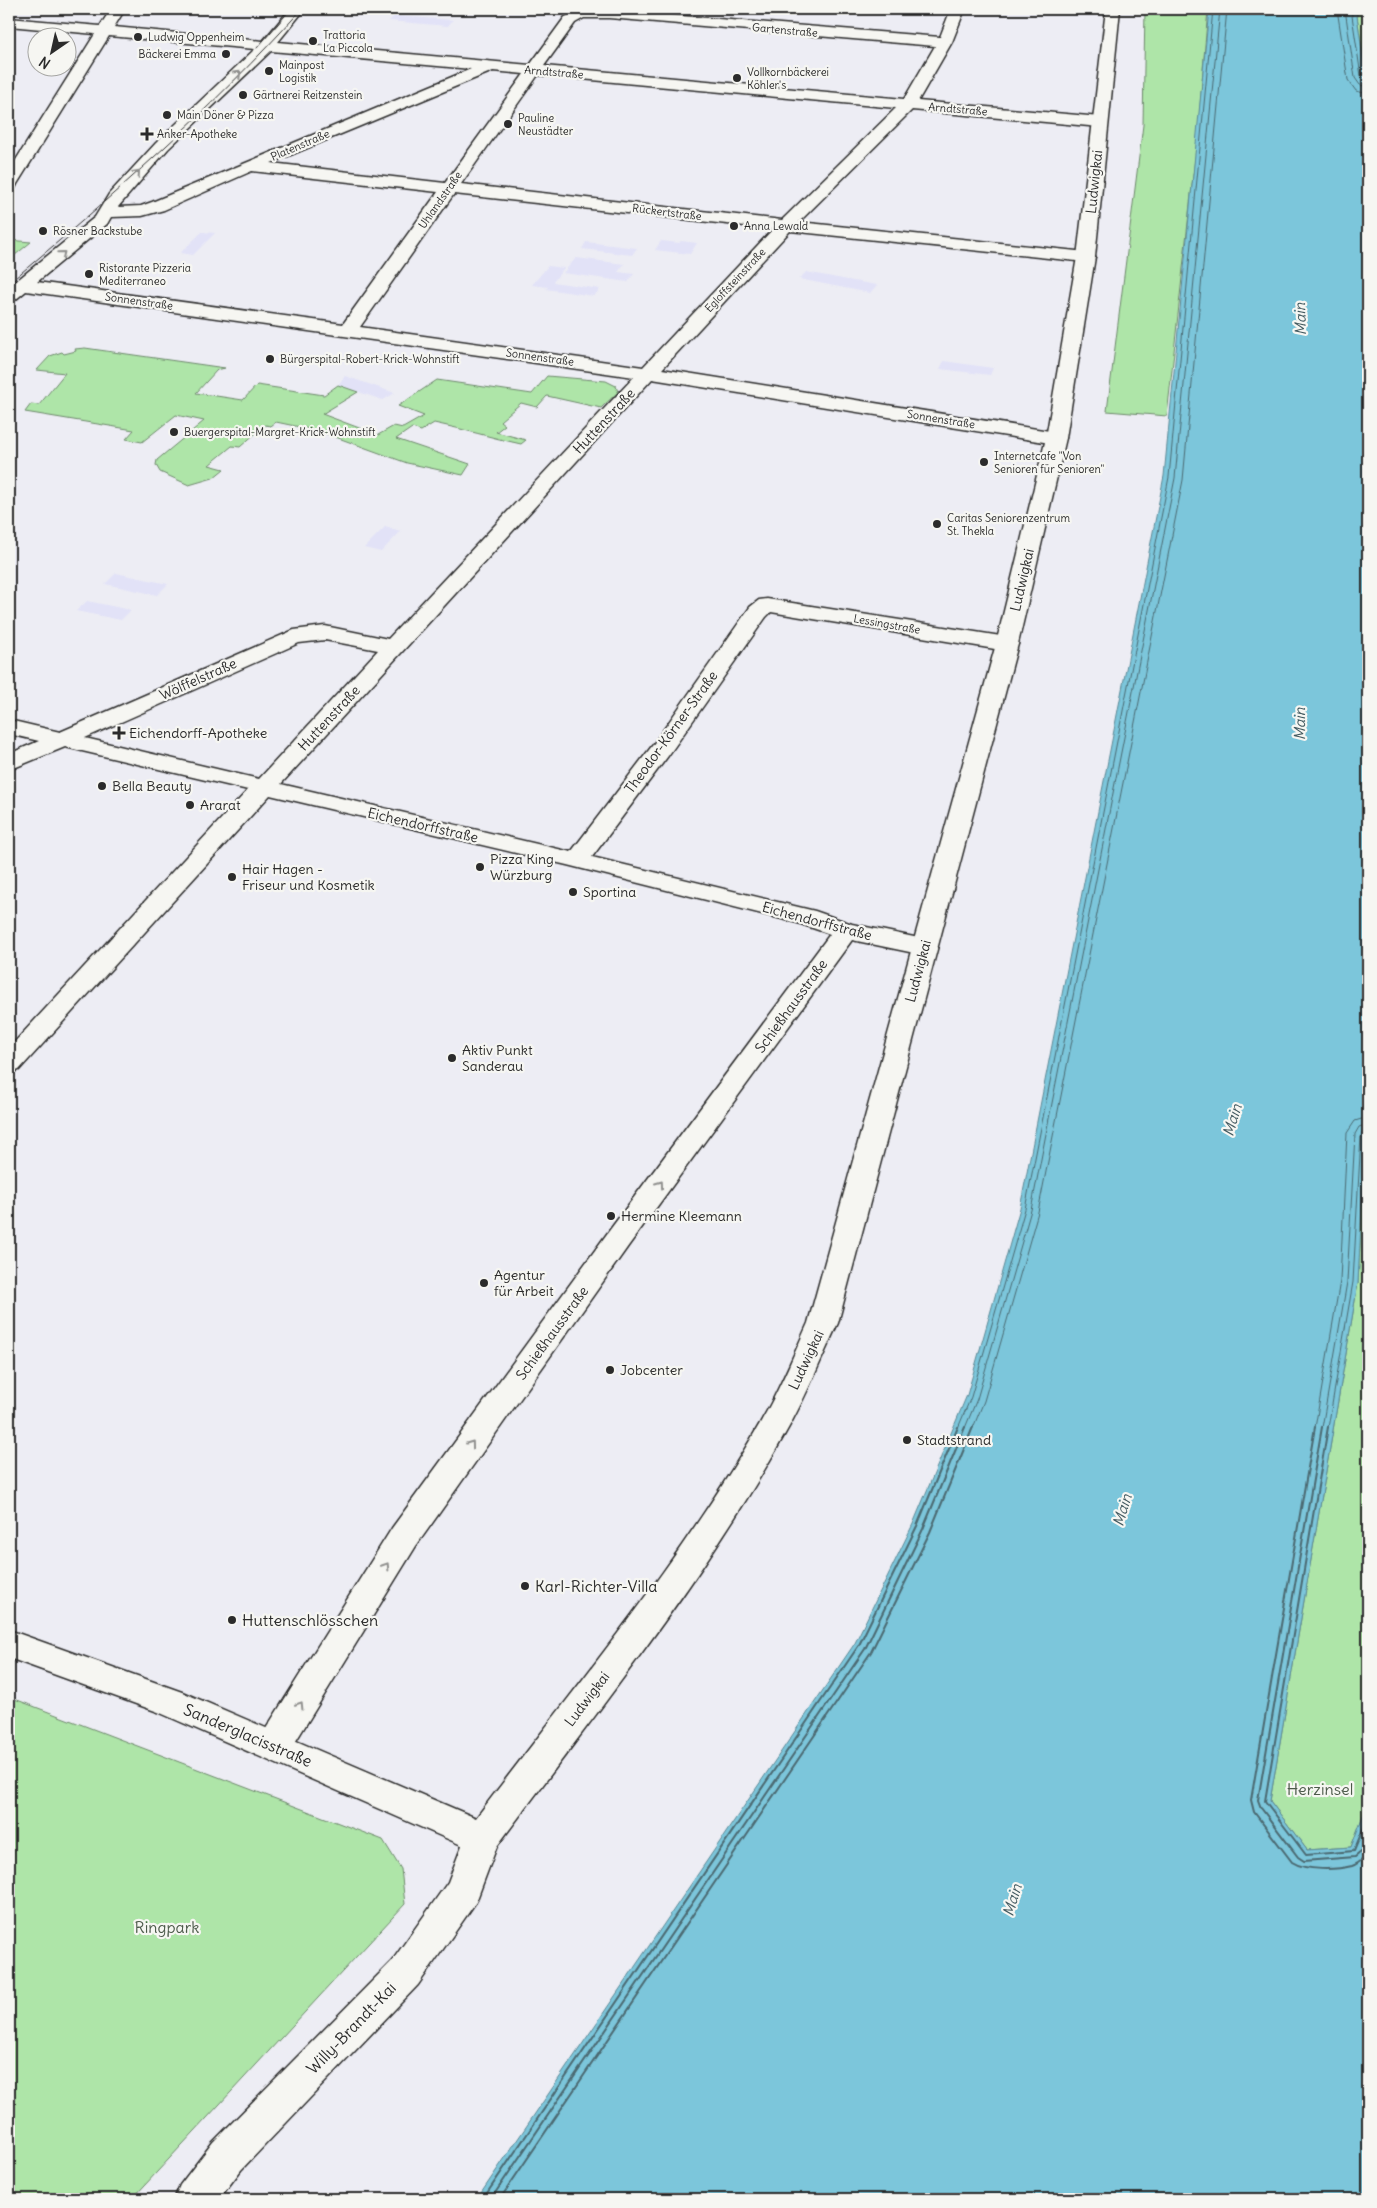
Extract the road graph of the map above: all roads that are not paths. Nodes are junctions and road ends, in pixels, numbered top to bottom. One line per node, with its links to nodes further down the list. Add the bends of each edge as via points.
1 (118, 9): 6 (street)
2 (298, 9): 8 (street)
3 (958, 9): 7 (street, Egloffsteinstraße)
4 (1113, 9): 12 (street, Ludwigkai)
5 (9, 22): 6 (street, Arndtstraße)
6 (102, 31): 8 (street, Arndtstraße); 14 (street)
7 (945, 42): 10 (street, Gartenstraße, via 582,14 570,20); 11 (street, Egloffsteinstraße)
8 (267, 46): 9 (street, Arndtstraße); 16 (street, one-way to 8, via 115,198 162,146)
9 (490, 66): 10 (street, Arndtstraße); 13 (street, Platenstraße)
10 (534, 70): 11 (street, Arndtstraße); 15 (street, Uhlandstraße)
11 (908, 105): 12 (street, Arndtstraße); 17 (street, Egloffsteinstraße)
12 (1100, 122): 18 (street, Ludwigkai)
13 (250, 166): 15 (street, Rückertstraße); 16 (street, Platenstraße, via 158,206 142,211)
14 (9, 184)
15 (449, 187): 17 (street, Rückertstraße); 21 (street, Uhlandstraße)
16 (108, 212): 19 (street, one-way to 16)
17 (785, 226): 18 (street, Rückertstraße); 22 (street, Egloffsteinstraße)
18 (1086, 257): 23 (street, Ludwigkai)
19 (24, 285): 20 (street); 21 (street, Sonnenstraße)
20 (9, 296)
21 (348, 330): 22 (street, Sonnenstraße)
22 (649, 373): 23 (street, Sonnenstraße); 26 (street, Huttenstraße)
23 (1056, 438): 25 (street, Ludwigkai)
24 (767, 605): 25 (street, Lessingstraße); 31 (street, Theodor-Körner-Straße, via 758,612)
25 (1007, 644): 33 (street, Ludwigkai)
26 (394, 647): 28 (street, Wölffelstraße, via 325,633 294,636); 30 (street, Huttenstraße)
27 (9, 728): 28 (street, Eichendorffstraße)
28 (60, 740): 29 (street, Wölffelstraße); 30 (street, Eichendorffstraße)
29 (9, 763)
30 (264, 788): 31 (street, Eichendorffstraße); 34 (street, Huttenstraße)
31 (576, 861): 32 (street, Eichendorffstraße, via 806,917)
32 (846, 931): 33 (street, Eichendorffstraße); 36 (street, Schießhausstraße, one-way to 32, via 404,1537)
33 (924, 947): 37 (street, Ludwigkai, via 823,1323 779,1418 720,1514 599,1685)
34 (9, 1064)
35 (9, 1644): 36 (street, Sanderglacisstraße, via 170,1702)
36 (274, 1746): 37 (street, Sanderglacisstraße)
37 (482, 1838): 38 (street, Willy-Brandt-Kai, via 463,1890 404,1973 227,2156)
38 (194, 2199)

